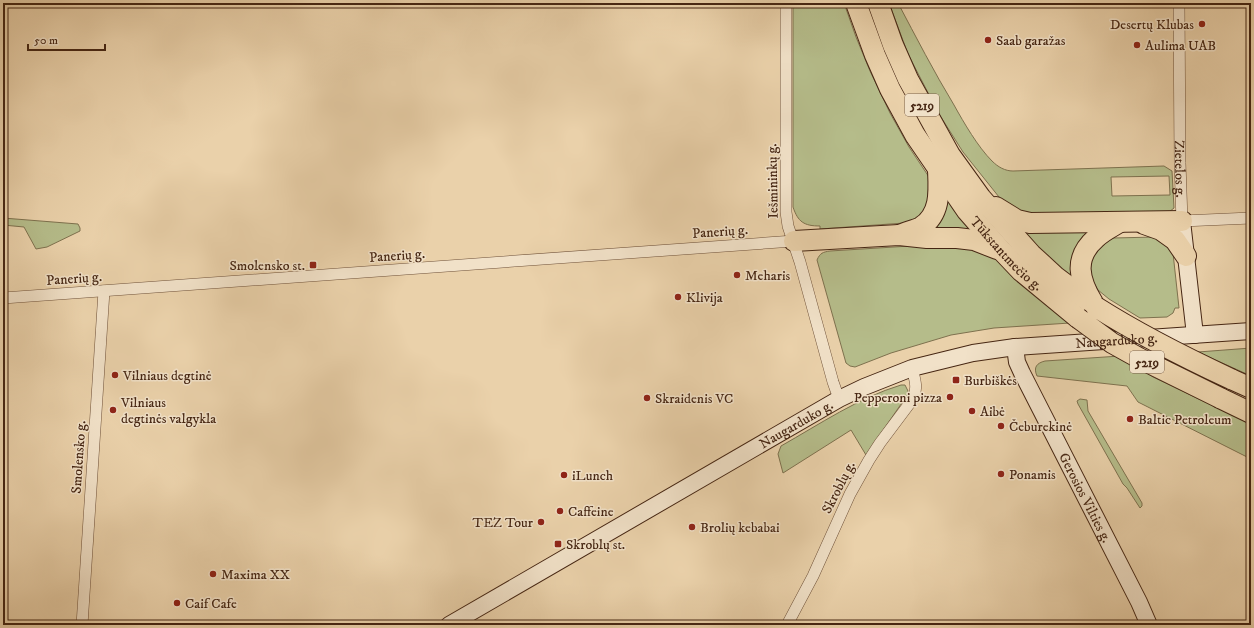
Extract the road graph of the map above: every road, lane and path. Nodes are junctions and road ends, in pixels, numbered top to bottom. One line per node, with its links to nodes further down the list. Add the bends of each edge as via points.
1 (786, 3): 11 (street, Iešmininkų g., via 786,212)
2 (856, 3): 5 (highway, Tūkstantmečio g. / 5219, via 890,88 915,135)
3 (878, 3): 6 (highway, Tūkstantmečio g. / 5219, via 908,79 950,156)
4 (1179, 3): 8 (street, Zietelos g.)
5 (938, 170): 10 (highway, via 939,192 935,212 929,221 920,227); 12 (highway, Tūkstantmečio g. / 5219, via 967,211)
6 (981, 198): 9 (highway, via 1017,220 1030,223); 16 (highway, Tūkstantmečio g. / 5219, via 1031,254 1056,277)
7 (1251, 218): 8 (street)
8 (1182, 221): 9 (highway); 13 (main road, Zietelos g.)
9 (1129, 222): 13 (highway, via 1161,230 1175,240); 16 (highway, via 1095,238 1080,262 1085,289)
10 (899, 235): 11 (highway); 12 (highway, via 974,240)
11 (794, 241): 14 (street, Panerių g.); 22 (street, Iešmininkų g.)
12 (1002, 252): 23 (highway, Tūkstantmečio g. / 5219, bridge, via 1021,271 1112,343)
13 (1186, 256): 18 (main road, Zietelos g.)
14 (104, 291): 15 (street, Panerių g.); 25 (street, Smolensko g.)
15 (3, 298)
16 (1096, 307): 21 (highway, Tūkstantmečio g. / 5219, bridge, via 1126,327)
17 (1251, 331): 18 (main road, Naugarduko g.)
18 (1195, 335): 19 (main road, Naugarduko g.)
19 (1015, 347): 20 (main road, Naugarduko g., via 956,356); 27 (main road, Gerosios Vilties g., via 1022,373)
20 (912, 368): 22 (main road, Naugarduko g.); 26 (street, Skroblų g., via 917,386 916,393 880,443 850,494 813,576)
21 (1251, 388)
22 (839, 399): 24 (main road, Naugarduko g.)
23 (1251, 413)
24 (448, 624)
25 (82, 625)
26 (787, 625)
27 (1149, 625)

